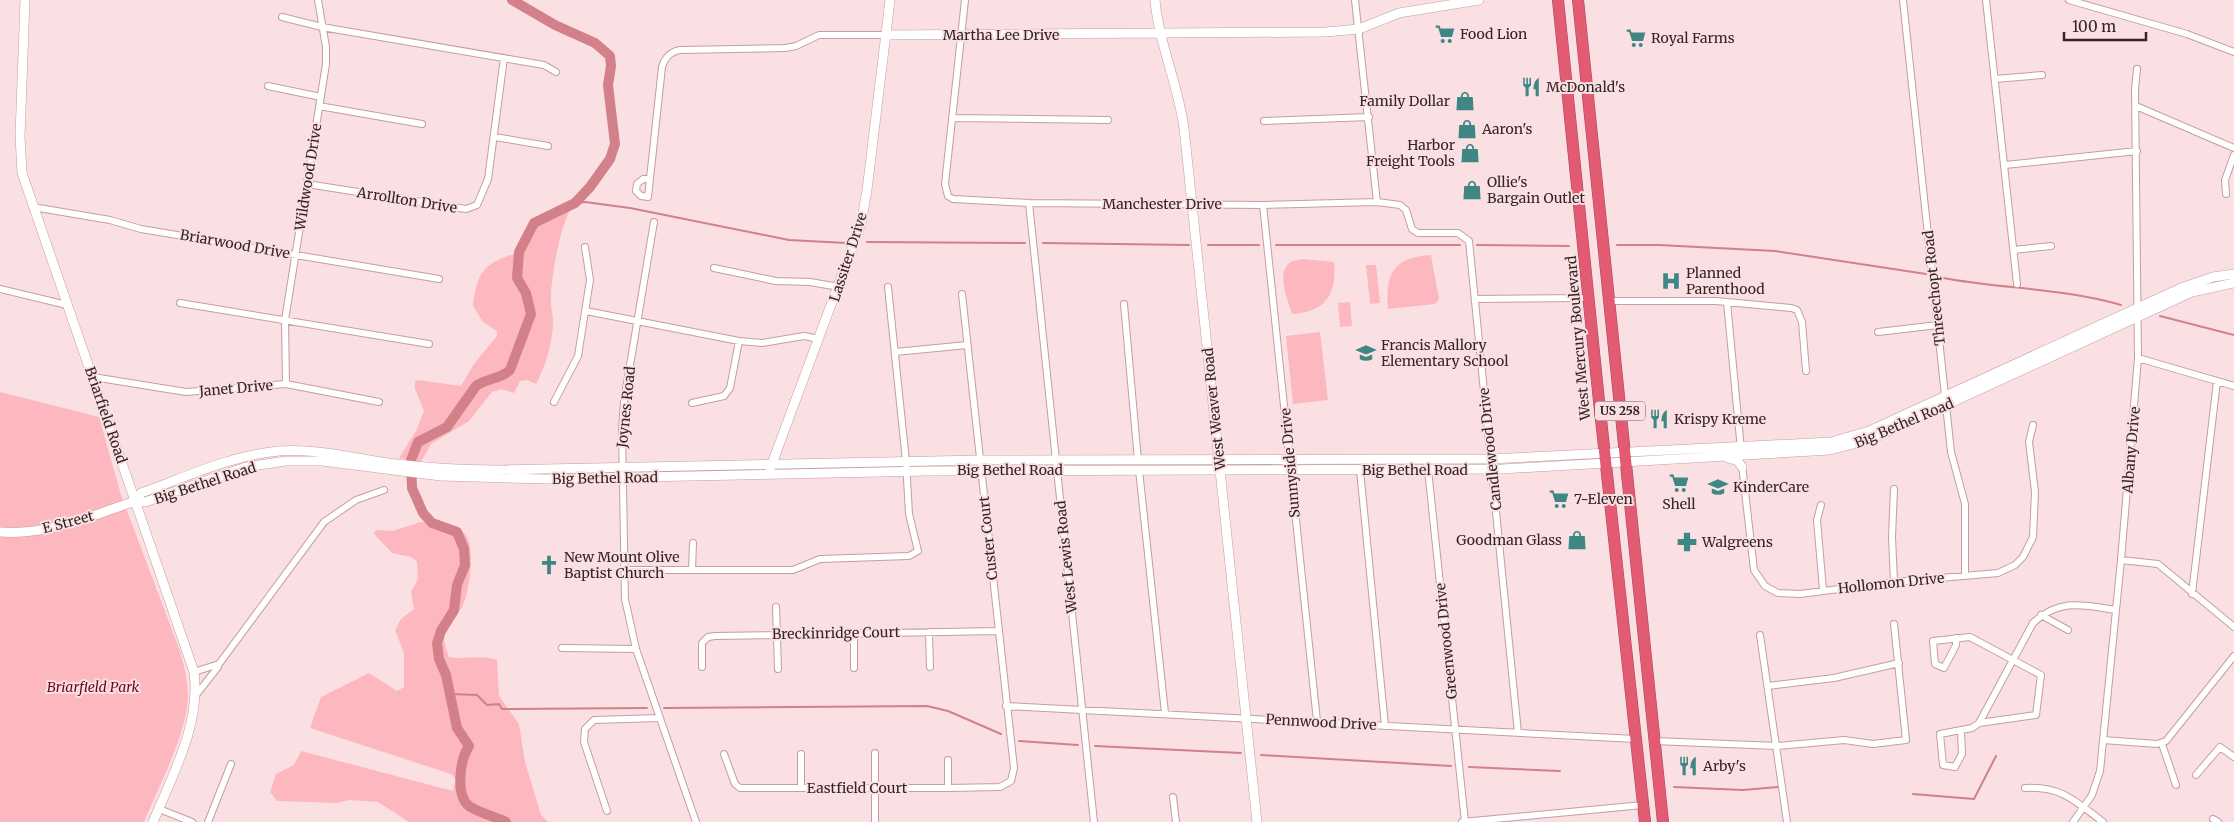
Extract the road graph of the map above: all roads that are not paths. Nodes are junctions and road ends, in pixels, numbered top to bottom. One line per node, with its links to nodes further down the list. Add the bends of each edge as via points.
1 (25, 0): 47 (main road, Briarfield Road, via 20,151 22,172)
2 (318, 0): 14 (street, Wildwood Drive)
3 (890, 0): 17 (main road, Lassiter Drive)
4 (965, 0): 18 (street)
5 (1155, 0): 16 (main road, West Weaver Road)
6 (1355, 0): 15 (street)
7 (1479, 0): 15 (main road, Martha Lee Drive, via 1399,13)
8 (1558, 0): 62 (highway, West Mercury Boulevard / US 258)
9 (1578, 0): 64 (highway, US 258)
10 (1903, 0): 73 (street, Threechopt Road)
11 (1986, 0): 24 (street)
12 (2069, 0): 19 (street, via 2187,34)
13 (282, 17): 14 (street)
14 (322, 27): 20 (street); 26 (street, Wildwood Drive, via 326,46)
15 (1359, 29): 16 (main road, Martha Lee Drive); 29 (street)
16 (1159, 33): 18 (main road, Martha Lee Drive); 45 (main road, West Weaver Road, via 1180,102)
17 (885, 34): 18 (main road, Martha Lee Drive); 40 (street, Martha Lee Drive, via 819,35 792,47 672,52 662,67); 58 (main road, Lassiter Drive, via 864,209 858,236)
18 (961, 35): 30 (street)
19 (2234, 52)
20 (504, 58): 22 (street, via 544,65); 34 (street, Arrollton Drive)
21 (2137, 69): 28 (street, Albany Drive)
22 (556, 72)
23 (2042, 75): 24 (street)
24 (1995, 79): 39 (street)
25 (268, 86): 26 (street)
26 (321, 97): 27 (street, Wildwood Drive)
27 (320, 106): 33 (street); 41 (street, Wildwood Drive)
28 (2136, 106): 36 (street); 37 (street, Albany Drive)
29 (1369, 117): 32 (street); 43 (street)
30 (952, 118): 31 (street); 44 (street, Manchester Drive, via 945,184 948,196 960,201)
31 (1108, 120)
32 (1264, 121)
33 (422, 124)
34 (495, 138): 35 (street); 41 (street, Arrollton Drive, via 483,195 477,205 466,209)
35 (548, 146)
36 (2234, 148)
37 (2137, 151): 39 (street); 70 (street, Albany Drive)
38 (2234, 155): 42 (street, via 2225,180)
39 (2005, 165): 51 (street)
40 (650, 180): 40 (street, Martha Lee Drive, via 639,181 636,187 638,194 648,198)
41 (307, 184): 52 (street, Wildwood Drive)
42 (2226, 194)
43 (1377, 202): 46 (street, Manchester Drive); 63 (street, Candlewood Drive, via 1400,205 1406,210 1412,229 1418,233 1458,233 1464,236 1469,241)
44 (1029, 203): 45 (street, Manchester Drive); 97 (street, West Lewis Road)
45 (1192, 204): 46 (street, Manchester Drive); 99 (main road, West Weaver Road)
46 (1263, 205): 100 (street, Sunnyside Drive)
47 (33, 207): 52 (street, Briarwood Drive); 68 (main road, Briarfield Road)
48 (654, 222): 72 (street, Joynes Road)
49 (2050, 246): 51 (street)
50 (585, 247): 69 (street, via 590,280)
51 (2014, 250): 57 (street)
52 (295, 254): 55 (street, Briarwood Drive); 71 (street, Wildwood Drive)
53 (714, 268): 58 (street, via 776,281 819,282)
54 (2234, 274): 70 (main road, Big Bethel Road, via 2200,280)
55 (438, 279)
56 (2234, 283): 70 (main road, Big Bethel Road, via 2201,289)
57 (2017, 284)
58 (839, 287): 75 (main road, Lassiter Drive)
59 (888, 287): 79 (street)
60 (0, 289): 68 (street)
61 (962, 294): 78 (street, Custer Court)
62 (1590, 298): 63 (street); 94 (highway, West Mercury Boulevard / US 258)
63 (1475, 299): 95 (street, Candlewood Drive)
64 (1608, 301): 65 (street); 92 (highway, US 258)
65 (1727, 302): 81 (street, via 1797,310 1802,322); 91 (street, Hollomon Drive)
66 (180, 303): 71 (street)
67 (1124, 304): 98 (street)
68 (67, 305): 82 (main road, Briarfield Road)
69 (586, 311): 72 (street); 88 (street, via 578,356)
70 (2139, 312): 80 (street, Albany Drive); 86 (main road, Big Bethel Road)
71 (285, 320): 77 (street); 84 (street, Wildwood Drive)
72 (638, 320): 76 (street); 114 (street, Joynes Road, via 624,401)
73 (1938, 325): 74 (street); 86 (street, Threechopt Road)
74 (1878, 332)
75 (819, 338): 76 (street, via 804,336 762,343); 103 (main road, Lassiter Drive)
76 (739, 341): 89 (street, via 730,388 724,396)
77 (428, 344)
78 (967, 344): 79 (street); 96 (street, Custer Court)
79 (895, 352): 102 (street)
80 (2138, 358): 83 (street); 122 (street, Albany Drive)
81 (1806, 370)
82 (93, 377): 84 (street, Janet Drive, via 186,392); 118 (main road, Briarfield Road)
83 (2217, 382): 85 (street); 128 (street)
84 (286, 384): 87 (street, Janet Drive)
85 (2234, 386)
86 (1946, 401): 91 (main road, Big Bethel Road, via 1872,439 1847,447); 125 (street, Threechopt Road, via 1951,452 1965,504)
87 (379, 402)
88 (554, 402)
89 (692, 402)
90 (2033, 424): 125 (street, Hollomon Drive, via 2029,442 2035,526 2029,548 2015,565 2006,570)
91 (1741, 450): 92 (main road, Big Bethel Road); 93 (main road, Big Bethel Road); 104 (street, Hollomon Drive)
92 (1624, 456): 93 (main road, Big Bethel Road); 94 (main road, Big Bethel Road); 166 (highway, US 258)
93 (1721, 456): 104 (main road, via 1737,460)
94 (1605, 458): 95 (main road, Big Bethel Road); 112 (main road, Big Bethel Road); 165 (highway, West Mercury Boulevard / US 258)
95 (1490, 459): 101 (main road, Big Bethel Road); 112 (street, Candlewood Drive)
96 (981, 460): 97 (main road, Big Bethel Road); 102 (main road, Big Bethel Road); 105 (street, Custer Court)
97 (1055, 460): 98 (main road, Big Bethel Road); 106 (street, West Lewis Road)
98 (1138, 460): 99 (main road, Big Bethel Road)
99 (1219, 460): 100 (main road, Big Bethel Road); 108 (main road, West Weaver Road)
100 (1289, 460): 101 (main road, Big Bethel Road); 109 (street, Sunnyside Drive)
101 (1427, 460): 111 (street, Greenwood Drive)
102 (906, 461): 103 (main road, Big Bethel Road); 113 (street)
103 (772, 465): 114 (main road, Big Bethel Road); 115 (main road, Lassiter Drive)
104 (1742, 467): 127 (street, Hollomon Drive, via 1752,557 1758,578 1764,586 1788,595)
105 (982, 470): 106 (main road, Big Bethel Road); 113 (main road, Big Bethel Road); 135 (street, Custer Court)
106 (1056, 470): 107 (main road, Big Bethel Road); 155 (street, West Lewis Road)
107 (1139, 470): 108 (main road, Big Bethel Road); 156 (street)
108 (1220, 470): 109 (main road, Big Bethel Road); 158 (main road, West Weaver Road)
109 (1290, 470): 110 (main road, Big Bethel Road); 159 (street, Sunnyside Drive)
110 (1360, 470): 111 (main road, Big Bethel Road); 161 (street)
111 (1428, 470): 112 (main road, Big Bethel Road); 162 (street, Greenwood Drive)
112 (1491, 470): 164 (street, Candlewood Drive)
113 (907, 471): 115 (main road, Big Bethel Road); 124 (street, via 908,514 918,551 914,555 820,559 793,570)
114 (621, 473): 115 (main road, Big Bethel Road); 118 (main road, Big Bethel Road, via 424,471 322,462 278,462 246,467 145,502); 123 (street, Joynes Road)
115 (768, 474)
116 (1894, 489): 126 (street)
117 (384, 490): 146 (street, via 356,500 324,522)
118 (135, 501): 120 (main road, E Street, via 64,525); 151 (main road, Briarfield Road)
119 (1820, 505): 127 (street, via 1817,520)
120 (0, 532)
121 (693, 543): 124 (street)
122 (2121, 560): 128 (street, via 2158,564); 130 (street, Albany Drive)
123 (624, 570): 124 (street); 142 (street, Joynes Road, via 626,609)
124 (692, 570)
125 (1965, 575): 126 (street, Hollomon Drive)
126 (1894, 582): 127 (street, Hollomon Drive)
127 (1823, 590)
128 (2192, 594): 133 (street)
129 (776, 607): 138 (street)
130 (2116, 610): 131 (street, via 2066,605 2055,607); 167 (street, Albany Drive)
131 (2041, 616): 134 (street); 144 (street, via 2033,623)
132 (1894, 624): 145 (street)
133 (2234, 627)
134 (2068, 630)
135 (998, 631): 136 (street, Breckinridge Court); 154 (street, Custer Court)
136 (929, 632): 137 (street, Breckinridge Court); 148 (street)
137 (854, 633): 138 (street, Breckinridge Court); 149 (street)
138 (777, 634): 147 (street, Breckinridge Court, via 708,636 702,643); 150 (street)
139 (1760, 635): 152 (street)
140 (1956, 638): 140 (street, via 1933,641 1935,664 1944,668 1956,645); 144 (street, via 1970,637)
141 (562, 648): 142 (street)
142 (636, 649): 157 (street, Joynes Road)
143 (2234, 656): 168 (street)
144 (2013, 660): 160 (street); 160 (street, via 2041,675 2036,715)
145 (1898, 663): 152 (street, via 1834,678); 169 (street, via 1906,740 1873,744 1844,740)
146 (219, 664): 151 (street); 153 (street)
147 (702, 667)
148 (930, 667)
149 (854, 668)
150 (778, 669)
151 (194, 672): 153 (main road, Briarfield Road)
152 (1768, 686): 169 (street)
153 (196, 695): 186 (main road, Briarfield Road, via 190,728)
154 (1006, 706): 155 (street, Pennwood Drive); 177 (street, Custer Court, via 1014,768)
155 (1083, 708): 156 (street, Pennwood Drive); 193 (street, West Lewis Road)
156 (1165, 712): 158 (street, Pennwood Drive)
157 (659, 718): 187 (street, via 600,720 590,723 585,729 584,742); 191 (street, Joynes Road)
158 (1247, 718): 159 (street, Pennwood Drive); 195 (main road, West Weaver Road)
159 (1317, 722): 161 (street, Pennwood Drive)
160 (1979, 723): 163 (street)
161 (1386, 726): 162 (street, Pennwood Drive)
162 (1455, 730): 164 (street, Pennwood Drive); 196 (street, Greenwood Drive)
163 (1961, 731): 163 (street, via 1940,734 1943,765 1955,766 1962,754)
164 (1518, 732): 165 (street, Pennwood Drive)
165 (1636, 739): 184 (highway, West Mercury Boulevard / US 258)
166 (1654, 740): 169 (street); 198 (highway, US 258)
167 (2103, 740): 168 (street); 185 (street, Albany Drive, via 2096,784)
168 (2162, 744): 178 (street)
169 (1777, 746): 199 (street)
170 (875, 753): 179 (street)
171 (724, 754): 180 (street, Eastfield Court, via 735,784 740,788)
172 (801, 754): 180 (street)
173 (2234, 757): 176 (street, via 2220,746)
174 (948, 760): 181 (street)
175 (231, 764): 190 (street)
176 (2196, 775)
177 (1011, 781): 181 (street, Eastfield Court, via 1000,787)
178 (2176, 786)
179 (875, 787): 180 (street, Eastfield Court); 181 (street, Eastfield Court); 192 (street)
180 (801, 788)
181 (948, 788)
182 (2025, 788): 185 (street, via 2044,787 2059,791)
183 (1173, 797): 194 (street)
184 (1643, 805): 196 (street); 197 (highway, West Mercury Boulevard / US 258)
185 (2084, 807): 200 (street, Albany Drive); 201 (street)
186 (159, 809): 188 (main road, Briarfield Road); 189 (street)
187 (607, 810)
188 (153, 822)
189 (192, 822)
190 (208, 822)
191 (696, 822)
192 (875, 822)
193 (1094, 822)
194 (1176, 822)
195 (1257, 822)
196 (1464, 822)
197 (1645, 822)
198 (1663, 822)
199 (1787, 822)
200 (2073, 822)
201 (2103, 822)

